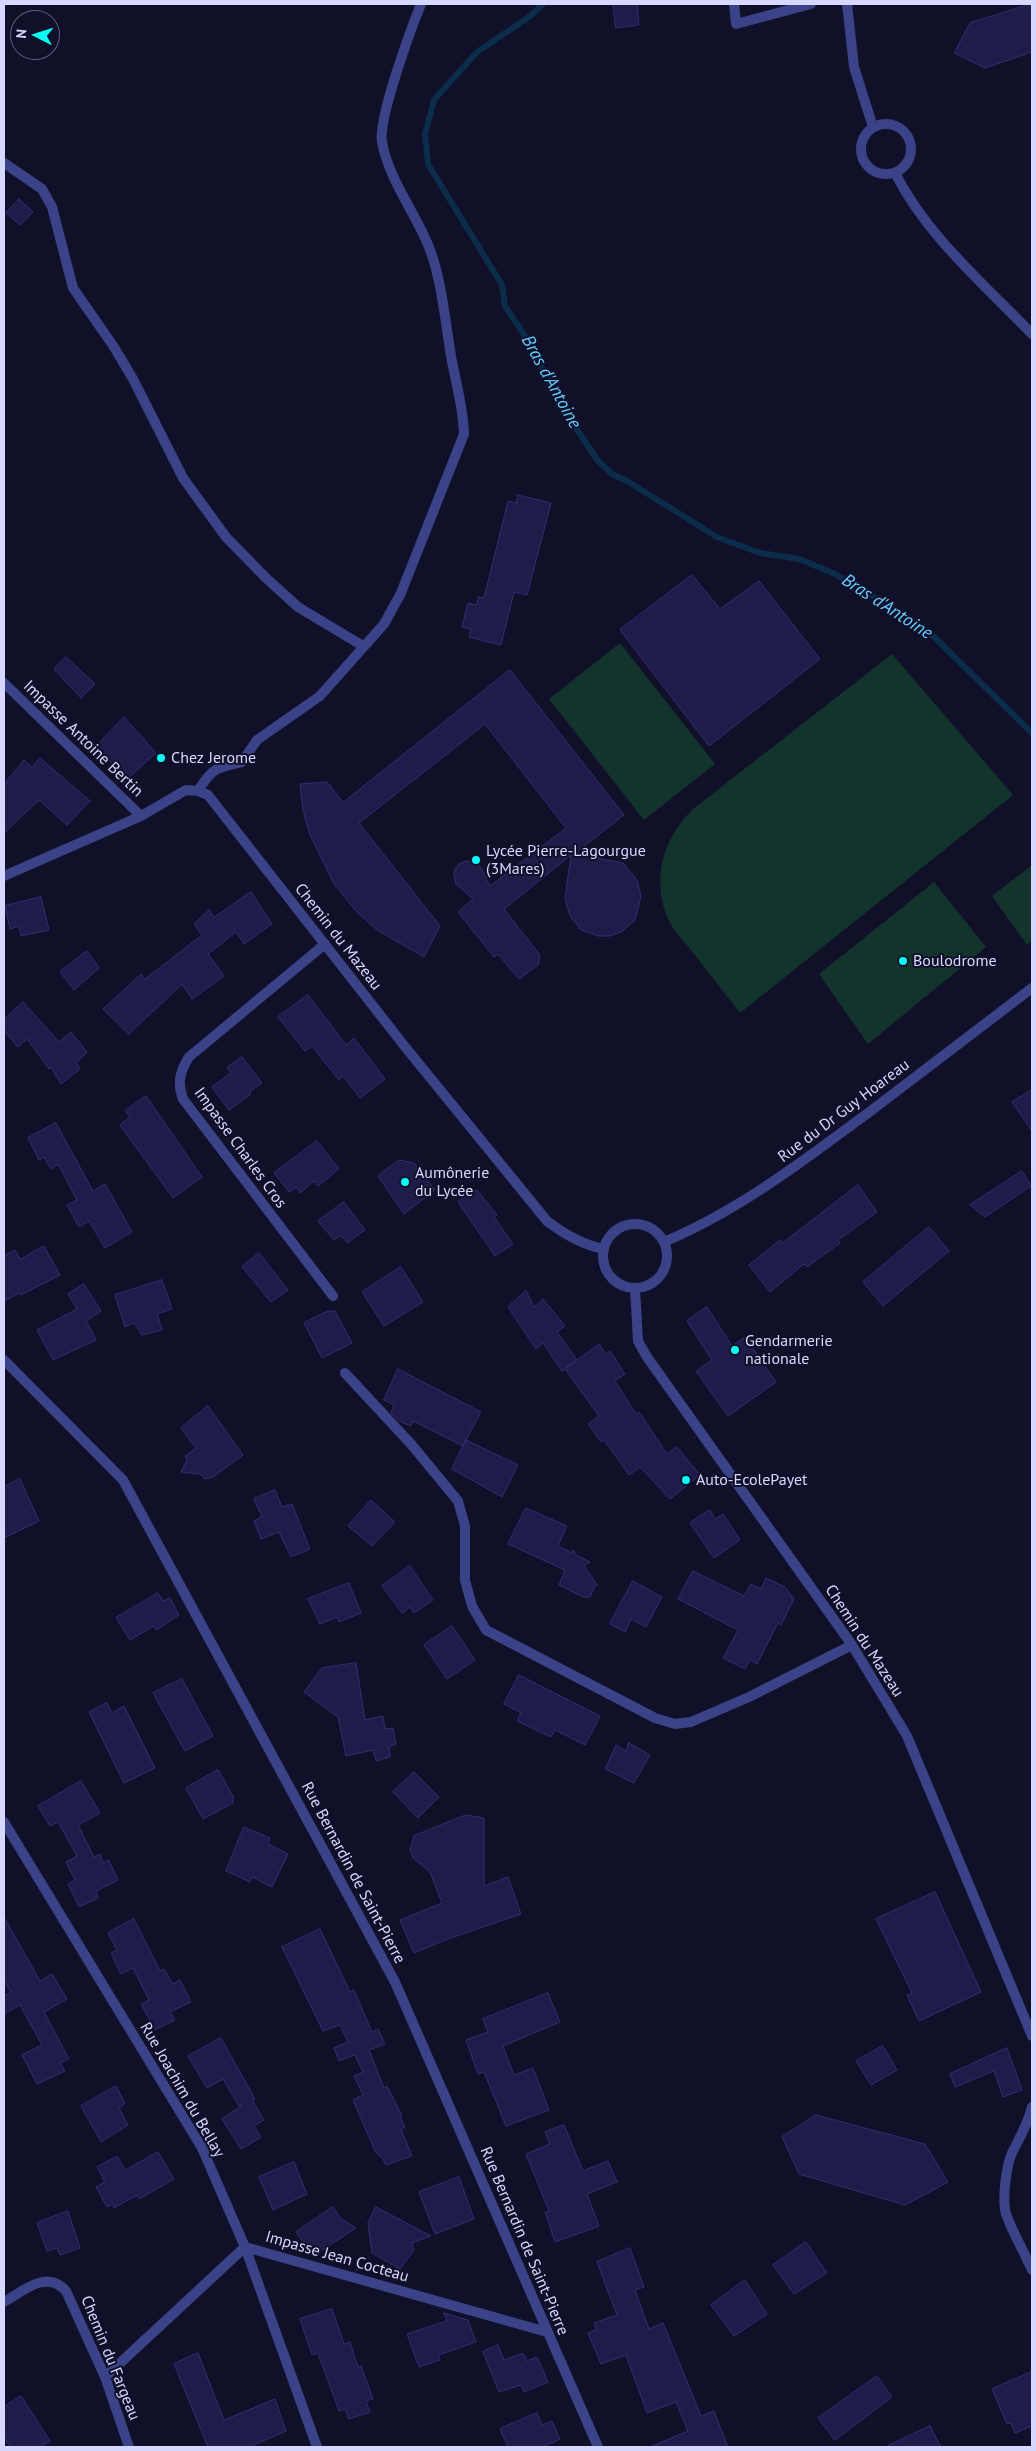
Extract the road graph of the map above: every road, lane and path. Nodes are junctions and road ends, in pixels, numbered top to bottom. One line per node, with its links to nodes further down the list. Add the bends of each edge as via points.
1 (421, 4): 9 (street, via 386,114 382,141 408,208 426,239 438,280 463,406 464,434 401,593 384,624)
2 (734, 4): 3 (street, via 736,24)
3 (811, 4)
4 (847, 4): 5 (street, via 854,67)
5 (873, 127): 7 (street, via 861,143 862,160 874,172); 7 (street, via 894,124 910,141 910,158)
6 (4, 163): 9 (street, via 42,189 52,207 73,288 133,379 183,478 226,537 298,607)
7 (895, 173): 8 (street, via 935,235)
8 (1032, 334)
9 (363, 646): 11 (street, via 320,696 257,740 242,762 218,767)
10 (4, 683): 12 (street, Impasse Antoine Bertin)
11 (198, 791): 12 (street, via 186,790); 14 (street, Chemin du Mazeau, via 208,795 218,807)
12 (141, 816): 13 (street)
13 (4, 876)
14 (325, 944): 17 (street, Chemin du Mazeau, via 547,1221 564,1235); 19 (street, Impasse Charles Cros, via 189,1057 182,1067 180,1089 183,1099)
15 (1032, 988): 16 (street, Rue du Dr Guy Hoareau, via 758,1192)
16 (664, 1242): 17 (street, via 648,1226 632,1224 615,1231); 18 (street, via 667,1260 659,1277 652,1283)
17 (604, 1249): 18 (street, via 605,1267 610,1276)
18 (635, 1288): 22 (street, Chemin du Mazeau, via 638,1341 647,1357)
19 (333, 1296)
20 (4, 1360): 29 (street, Rue Bernardin de Saint-Pierre, via 124,1480 395,1982)
21 (345, 1373): 22 (street, via 458,1501 465,1526 465,1580 472,1606 486,1630 655,1718 675,1724 691,1722 749,1697)
22 (852, 1645): 24 (street, Chemin du Mazeau, via 907,1736)
23 (4, 1822): 26 (street, Rue Joachim du Bellay, via 202,2148)
24 (1032, 2036)
25 (1032, 2107): 27 (street, via 1006,2173 1006,2212)
26 (245, 2247): 29 (street, Impasse Jean Cocteau); 30 (street, Impasse Jean Cocteau); 32 (street, Rue Joachim du Bellay)
27 (1032, 2270)
28 (4, 2302): 30 (street, Chemin du Fargeau, via 38,2282 60,2284)
29 (546, 2332): 33 (street, Rue Bernardin de Saint-Pierre)
30 (105, 2377): 31 (street, Chemin du Fargeau)
31 (129, 2447)
32 (317, 2447)
33 (598, 2447)

